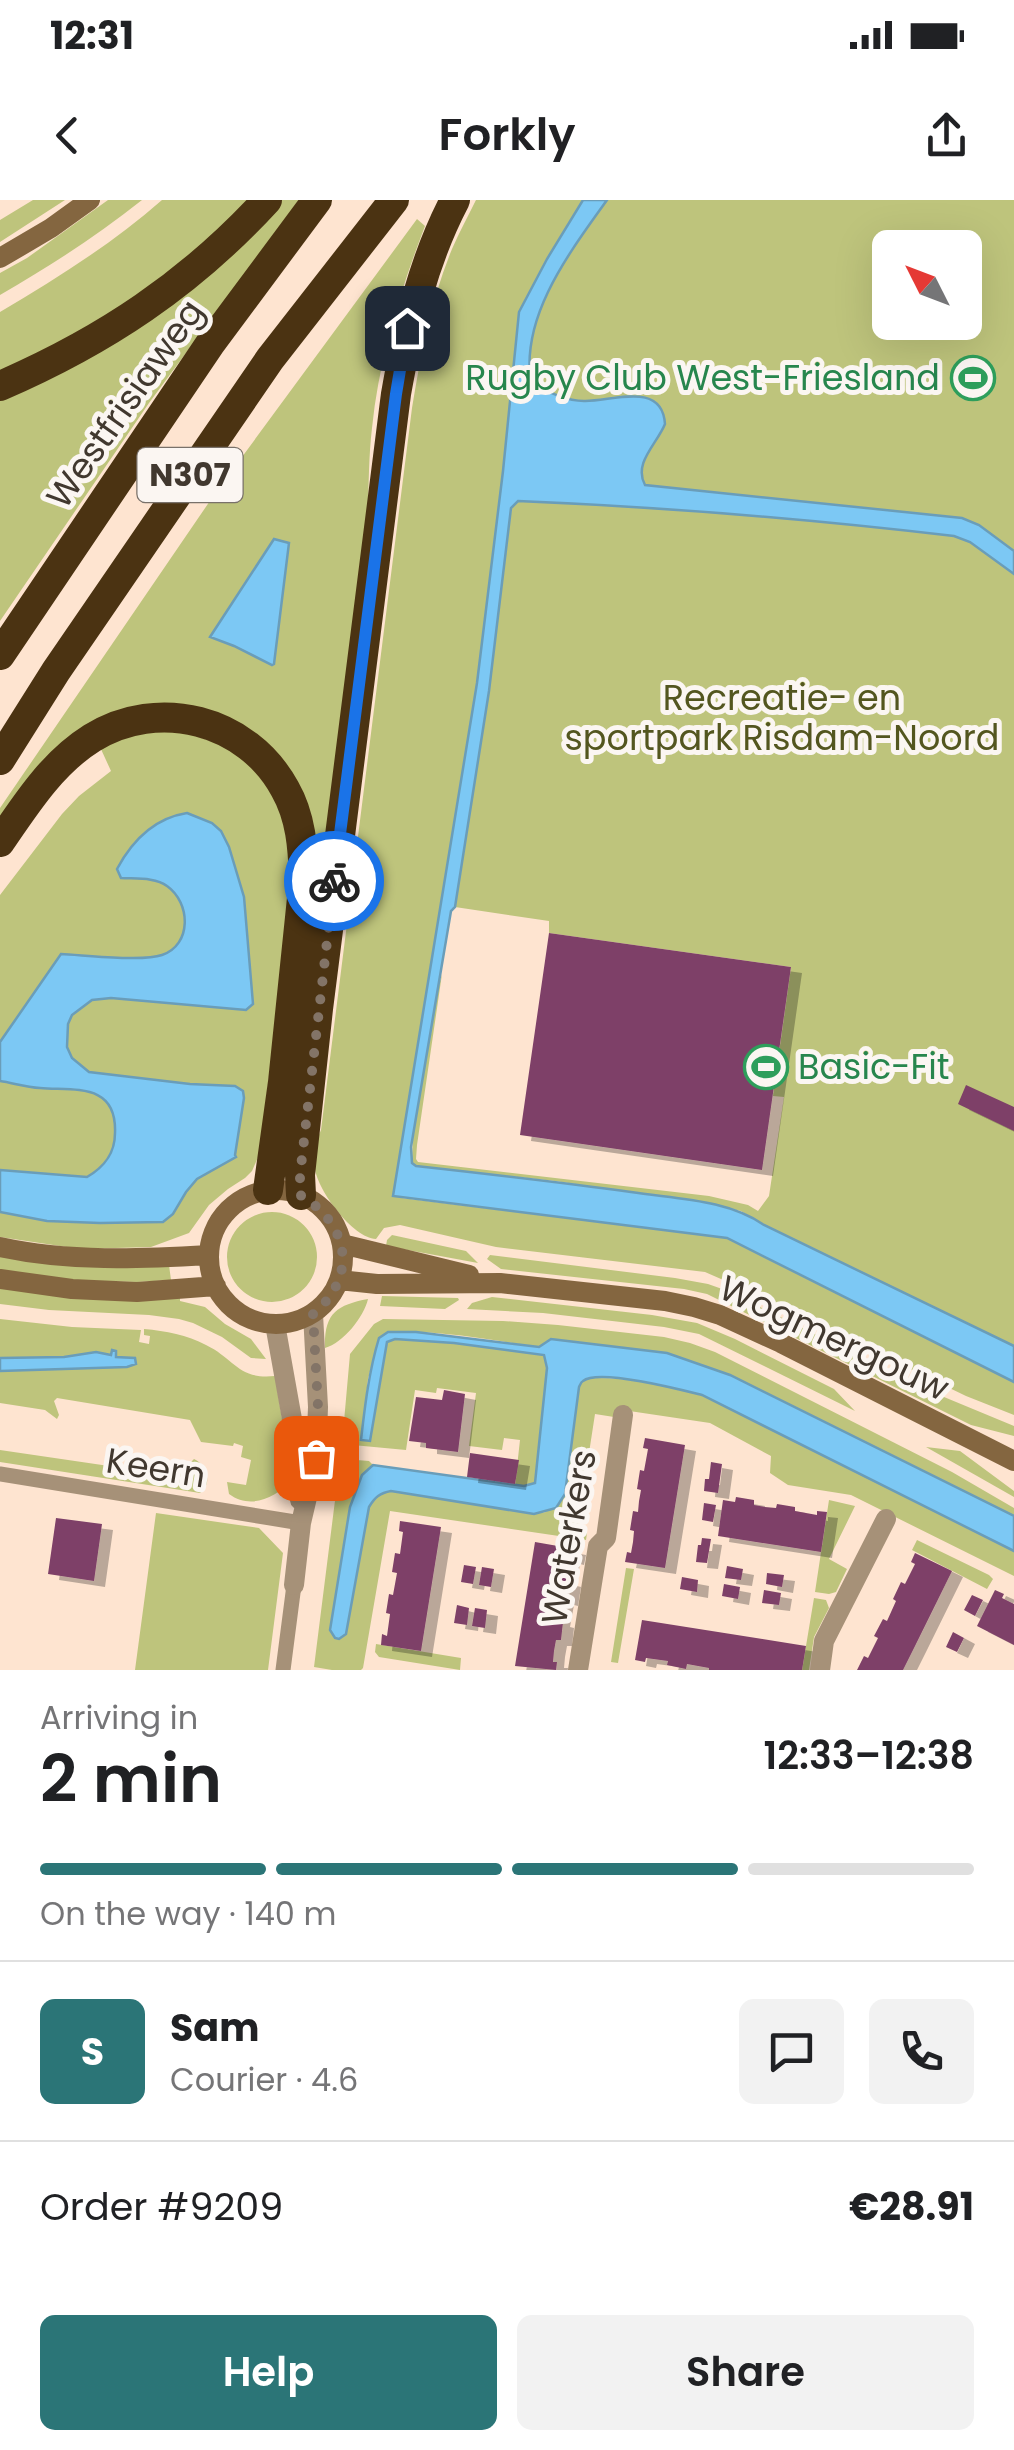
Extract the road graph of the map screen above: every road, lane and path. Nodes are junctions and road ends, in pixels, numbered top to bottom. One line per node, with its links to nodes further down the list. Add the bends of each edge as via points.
1 (90, 200): 6 (street)
2 (268, 200): 7 (highway, via 155,301 55,362)
3 (316, 200): 8 (highway, Westfrisiaweg / N307)
4 (394, 200): 9 (highway, N307, via 270,359)
5 (455, 200): 12 (highway, via 407,328 396,394)
6 (0, 258)
7 (0, 386)
8 (0, 654)
9 (0, 760)
10 (0, 842): 11 (highway, via 72,752 118,724 144,717 187,718 220,728 276,776 298,822 304,879)
11 (268, 1190): 12 (street); 15 (street, via 232,1207)
12 (300, 1195): 13 (street, via 331,1219)
13 (342, 1244): 17 (street); 18 (street, Wogmergouw)
14 (0, 1246): 15 (street, via 134,1259)
15 (209, 1255): 19 (street)
16 (0, 1279): 19 (street, via 137,1292)
17 (339, 1280): 18 (street, Wogmergouw); 20 (street)
18 (500, 1283): 23 (street, Wogmergouw, via 720,1315)
19 (216, 1286): 21 (street, via 238,1312)
20 (313, 1314): 21 (street); 26 (street, via 316,1458)
21 (275, 1324): 26 (street, via 296,1436)
22 (624, 1415): 29 (street, Waterkers)
23 (1014, 1461)
24 (0, 1474): 26 (lane, Keern)
25 (886, 1519): 30 (street, via 824,1641)
26 (301, 1523): 27 (street)
27 (294, 1585): 28 (lane)
28 (283, 1670)
29 (578, 1670)
30 (820, 1670)

